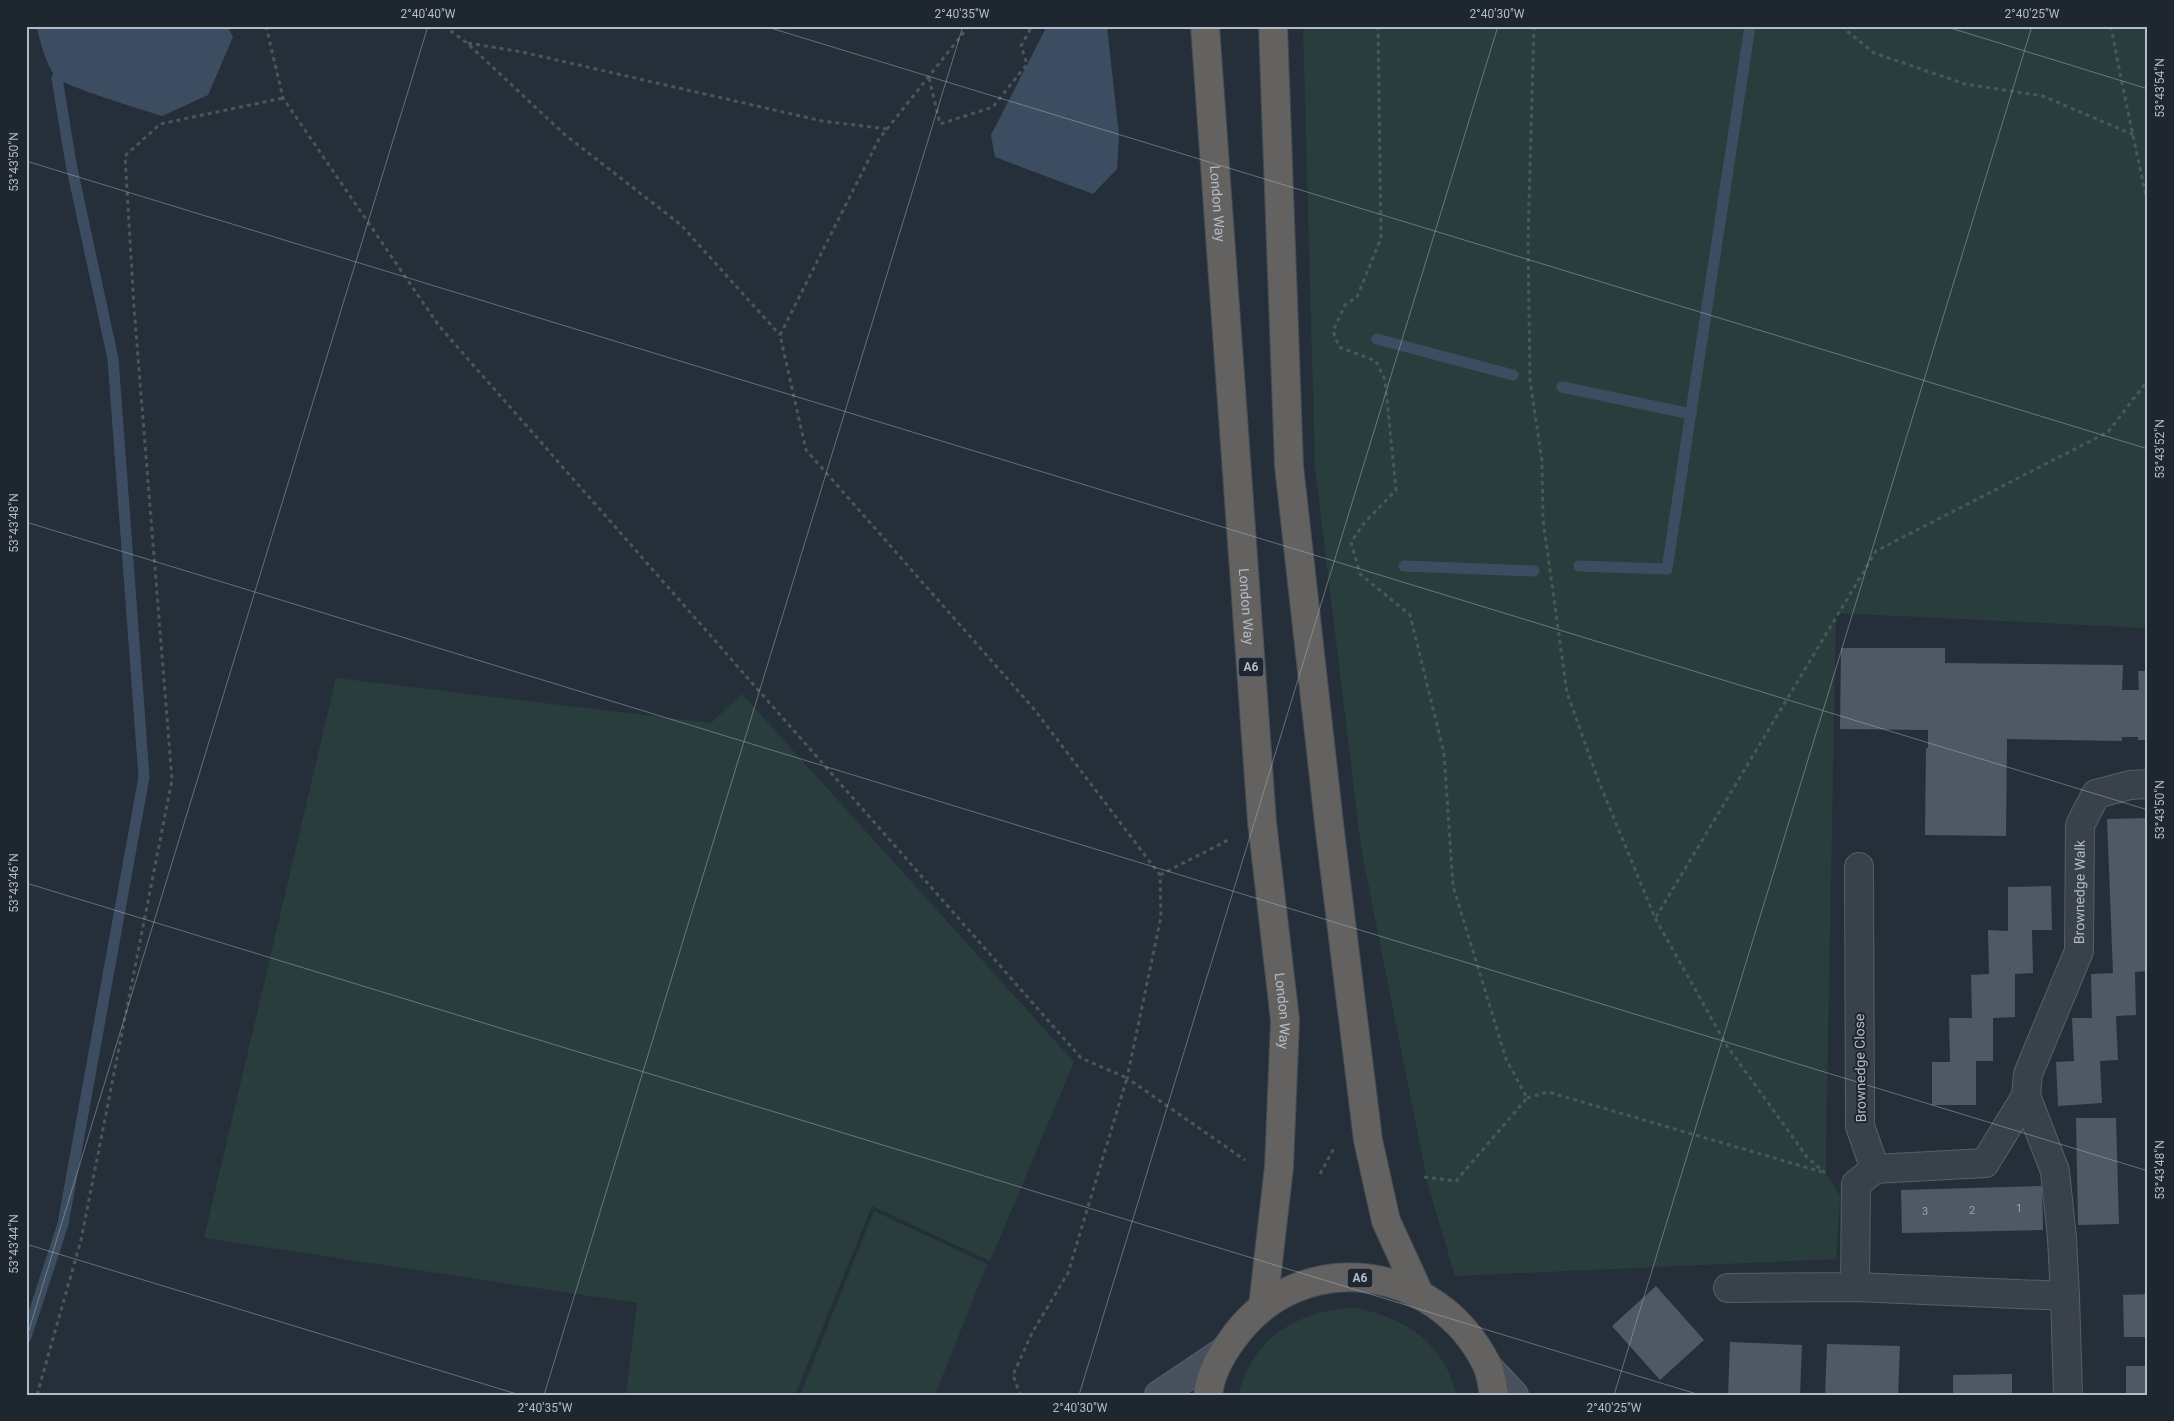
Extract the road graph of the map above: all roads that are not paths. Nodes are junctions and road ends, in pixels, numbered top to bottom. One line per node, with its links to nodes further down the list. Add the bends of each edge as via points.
1 (1205, 26): 11 (highway, London Way / A6, via 1262,822 1285,1020 1279,1167)
2 (1273, 26): 9 (highway, via 1290,466 1330,832 1368,1140 1386,1221)
3 (2148, 784): 5 (street, Brownedge Walk, via 2096,794 2080,825 2079,951 2028,1074)
4 (1859, 867): 6 (street, Brownedge Close, via 1860,1126)
5 (2026, 1096): 6 (street, Brownedge Walk, via 1985,1162); 10 (street, Brownedge Walk, via 2056,1171)
6 (1866, 1176): 7 (street, Brownedge Close)
7 (1855, 1287): 8 (street); 10 (street)
8 (1728, 1288)
9 (1419, 1293): 11 (highway, A6, via 1380,1279 1339,1277 1300,1286); 13 (highway, A6, via 1448,1312 1471,1337)
10 (2065, 1296): 18 (street)
11 (1264, 1306): 12 (highway, A6, via 1241,1327)
12 (1223, 1352): 14 (main road); 15 (highway, A6)
13 (1488, 1367): 16 (highway, A6); 17 (main road)
14 (1158, 1395)
15 (1208, 1395)
16 (1494, 1395)
17 (1514, 1395)
18 (2068, 1395)

